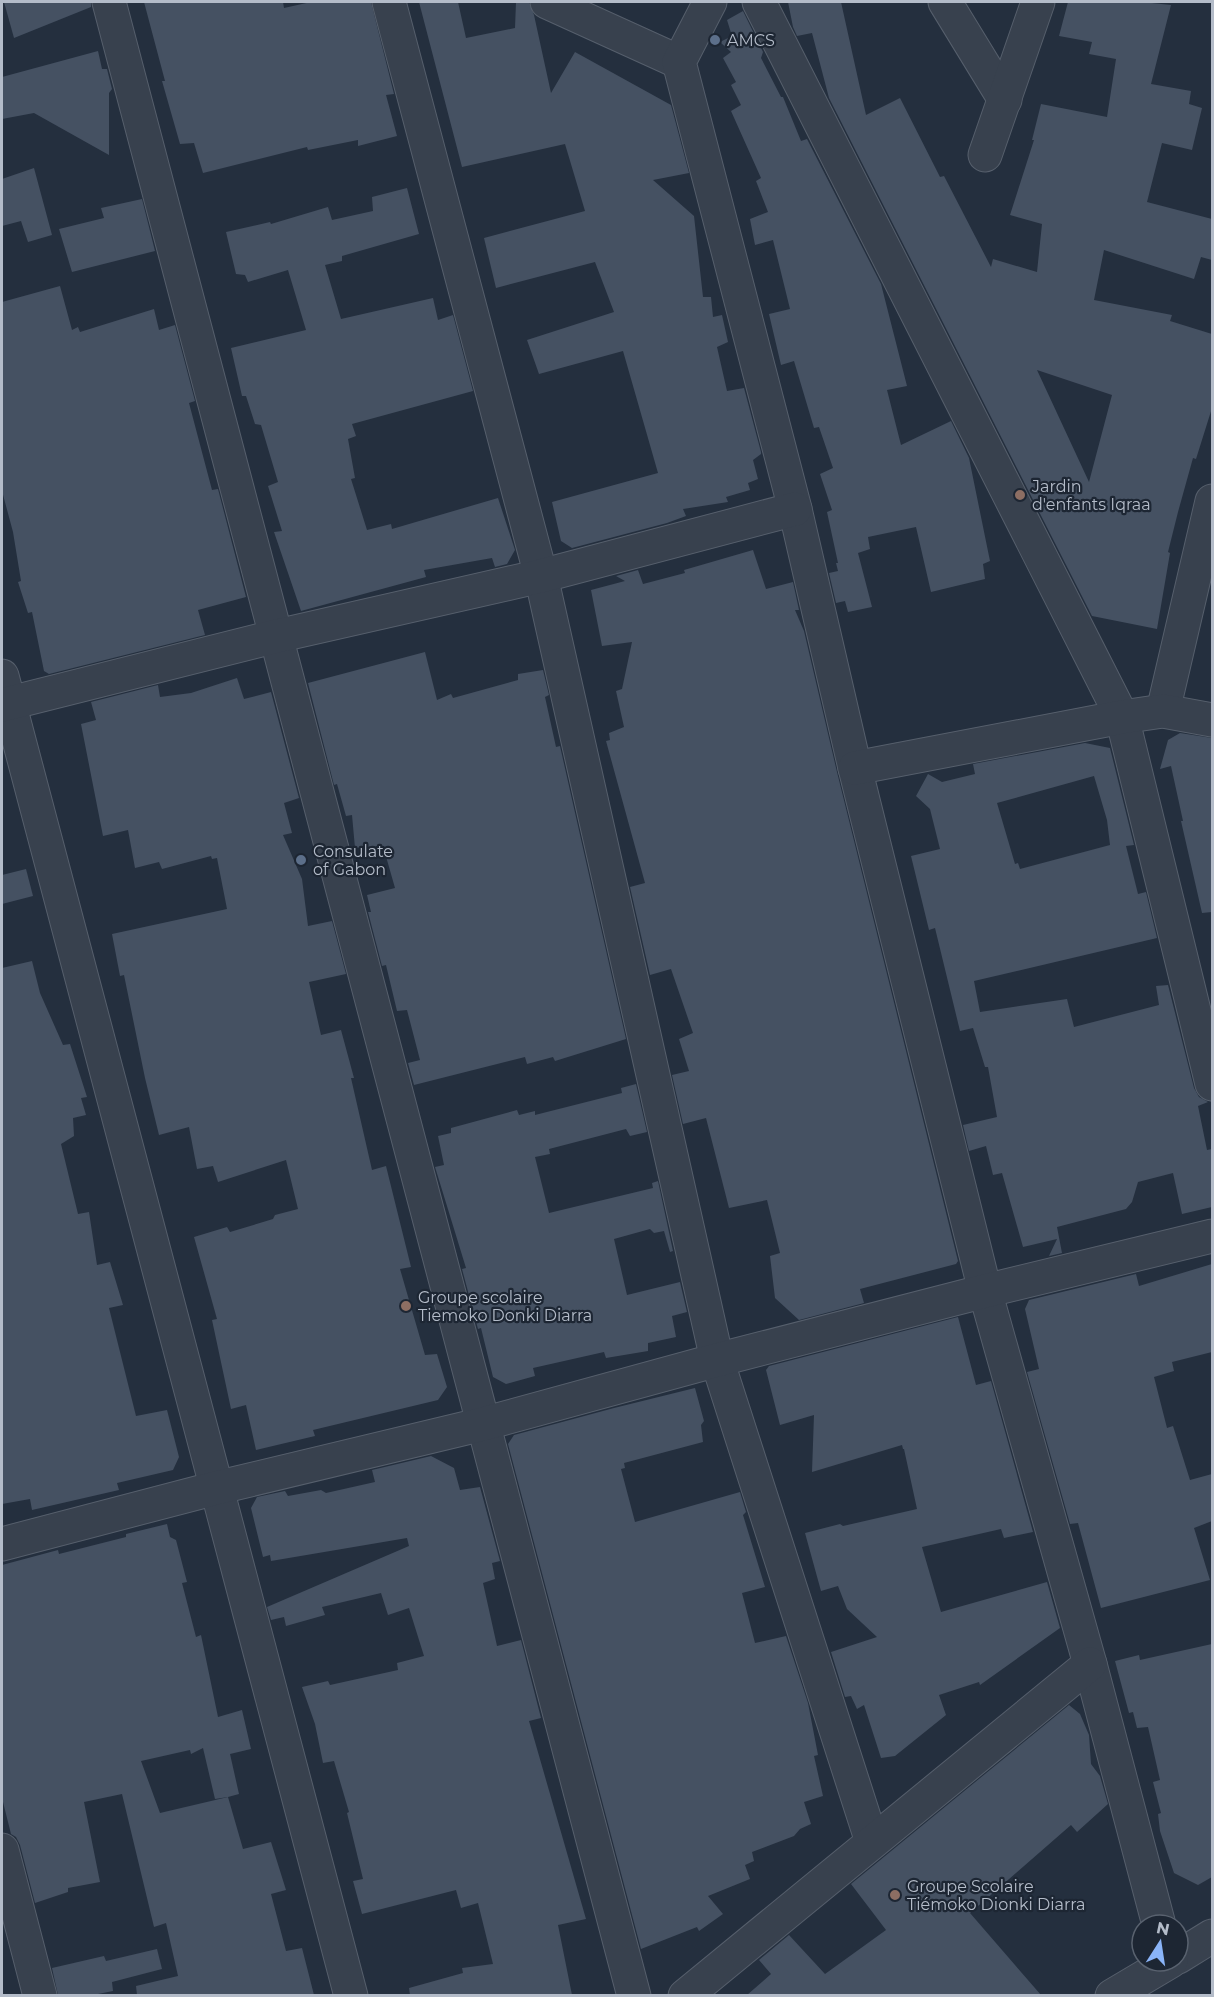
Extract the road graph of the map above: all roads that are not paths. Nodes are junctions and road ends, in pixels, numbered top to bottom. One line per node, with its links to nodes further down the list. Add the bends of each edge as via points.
1 (109, 2): 14 (street)
2 (389, 2): 13 (street)
3 (547, 2): 8 (street)
4 (710, 2): 8 (street)
5 (759, 2): 17 (street)
6 (945, 2): 9 (street)
7 (1038, 2): 9 (street)
8 (679, 62): 12 (street)
9 (1005, 100): 10 (street)
10 (985, 155)
11 (1212, 501): 16 (street)
12 (795, 509): 13 (street); 19 (street)
13 (541, 576): 14 (street); 23 (street)
14 (277, 636): 15 (street); 24 (street)
15 (4, 694): 25 (street)
16 (1163, 711): 17 (street); 18 (street)
17 (1122, 717): 19 (street); 20 (street)
18 (1212, 720)
19 (855, 768): 22 (street)
20 (1212, 1084)
21 (1212, 1236): 22 (street)
22 (985, 1291): 23 (street); 27 (street)
23 (717, 1360): 24 (street); 28 (street)
24 (483, 1424): 25 (street); 36 (street)
25 (216, 1488): 26 (street); 35 (street)
26 (2, 1544)
27 (1090, 1664): 28 (street); 30 (street)
28 (872, 1842): 37 (street)
29 (2, 1850): 34 (street)
30 (1156, 1913)
31 (1212, 1936): 32 (street)
32 (1190, 1949)
33 (1150, 1973): 38 (street)
34 (40, 1995)
35 (351, 1995)
36 (634, 1995)
37 (685, 1995)
38 (1112, 1995)

